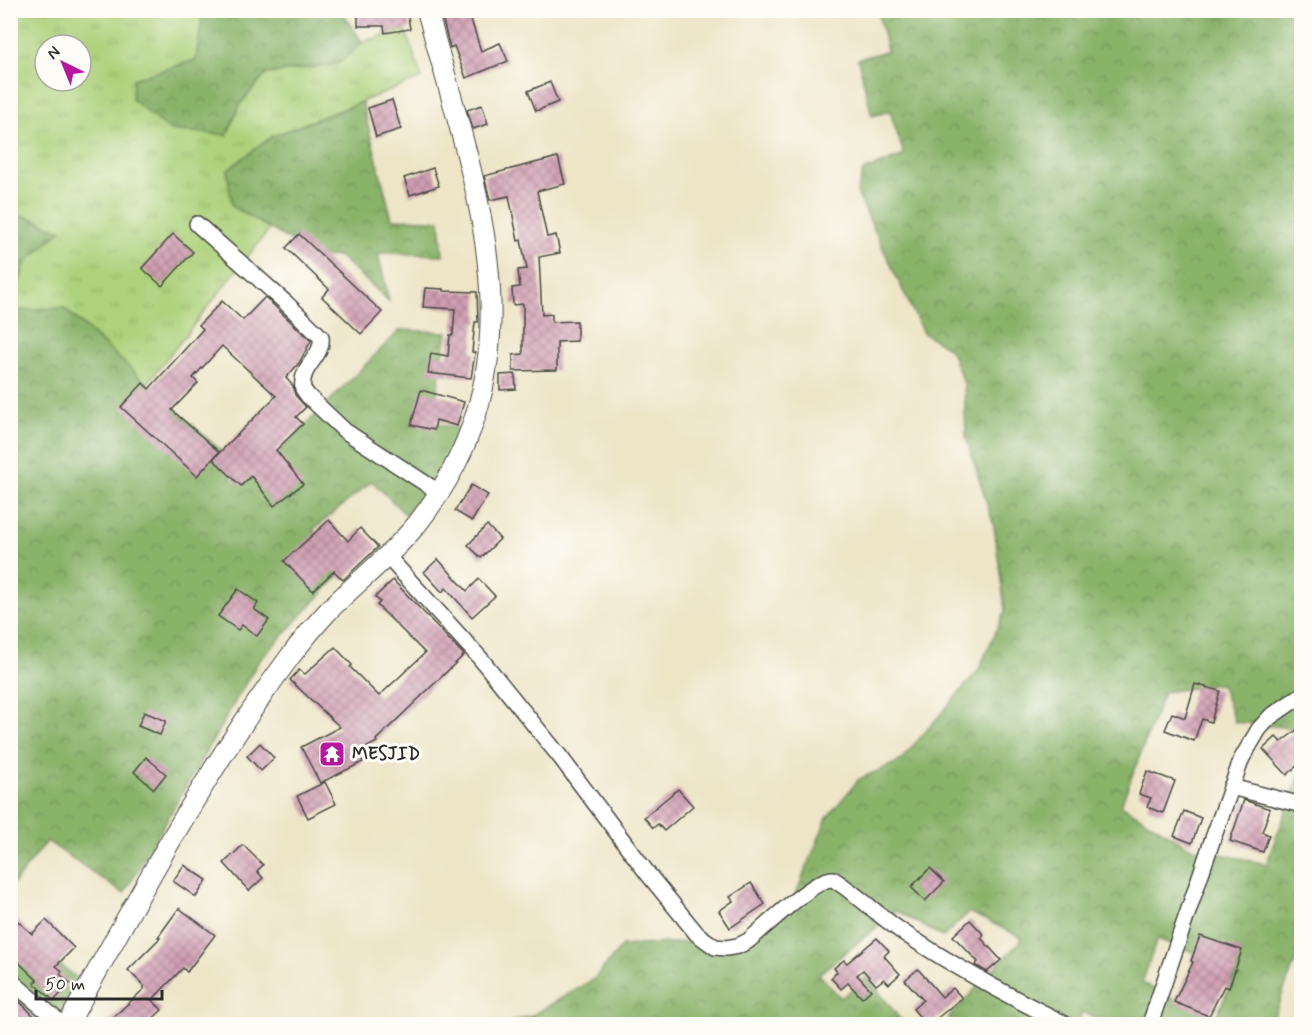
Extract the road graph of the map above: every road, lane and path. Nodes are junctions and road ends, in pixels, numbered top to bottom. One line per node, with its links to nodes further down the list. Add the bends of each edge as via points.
1 (427, 10): 3 (street, via 481,213 491,285 490,341 482,395 472,426)
2 (197, 224): 3 (street, via 321,337 321,347 304,374 303,389 308,396 345,431)
3 (440, 493): 4 (street)
4 (388, 557): 10 (street, via 330,609 262,697 178,830); 11 (street, via 480,658 648,874 708,943 726,948 748,941 811,888 833,879 904,933 1000,991)
5 (1302, 695): 6 (street, via 1259,729 1242,758)
6 (1232, 787): 7 (street); 12 (street)
7 (1302, 805)
8 (10, 981): 9 (street)
9 (63, 1024)
10 (68, 1024)
11 (1065, 1024)
12 (1150, 1024)

